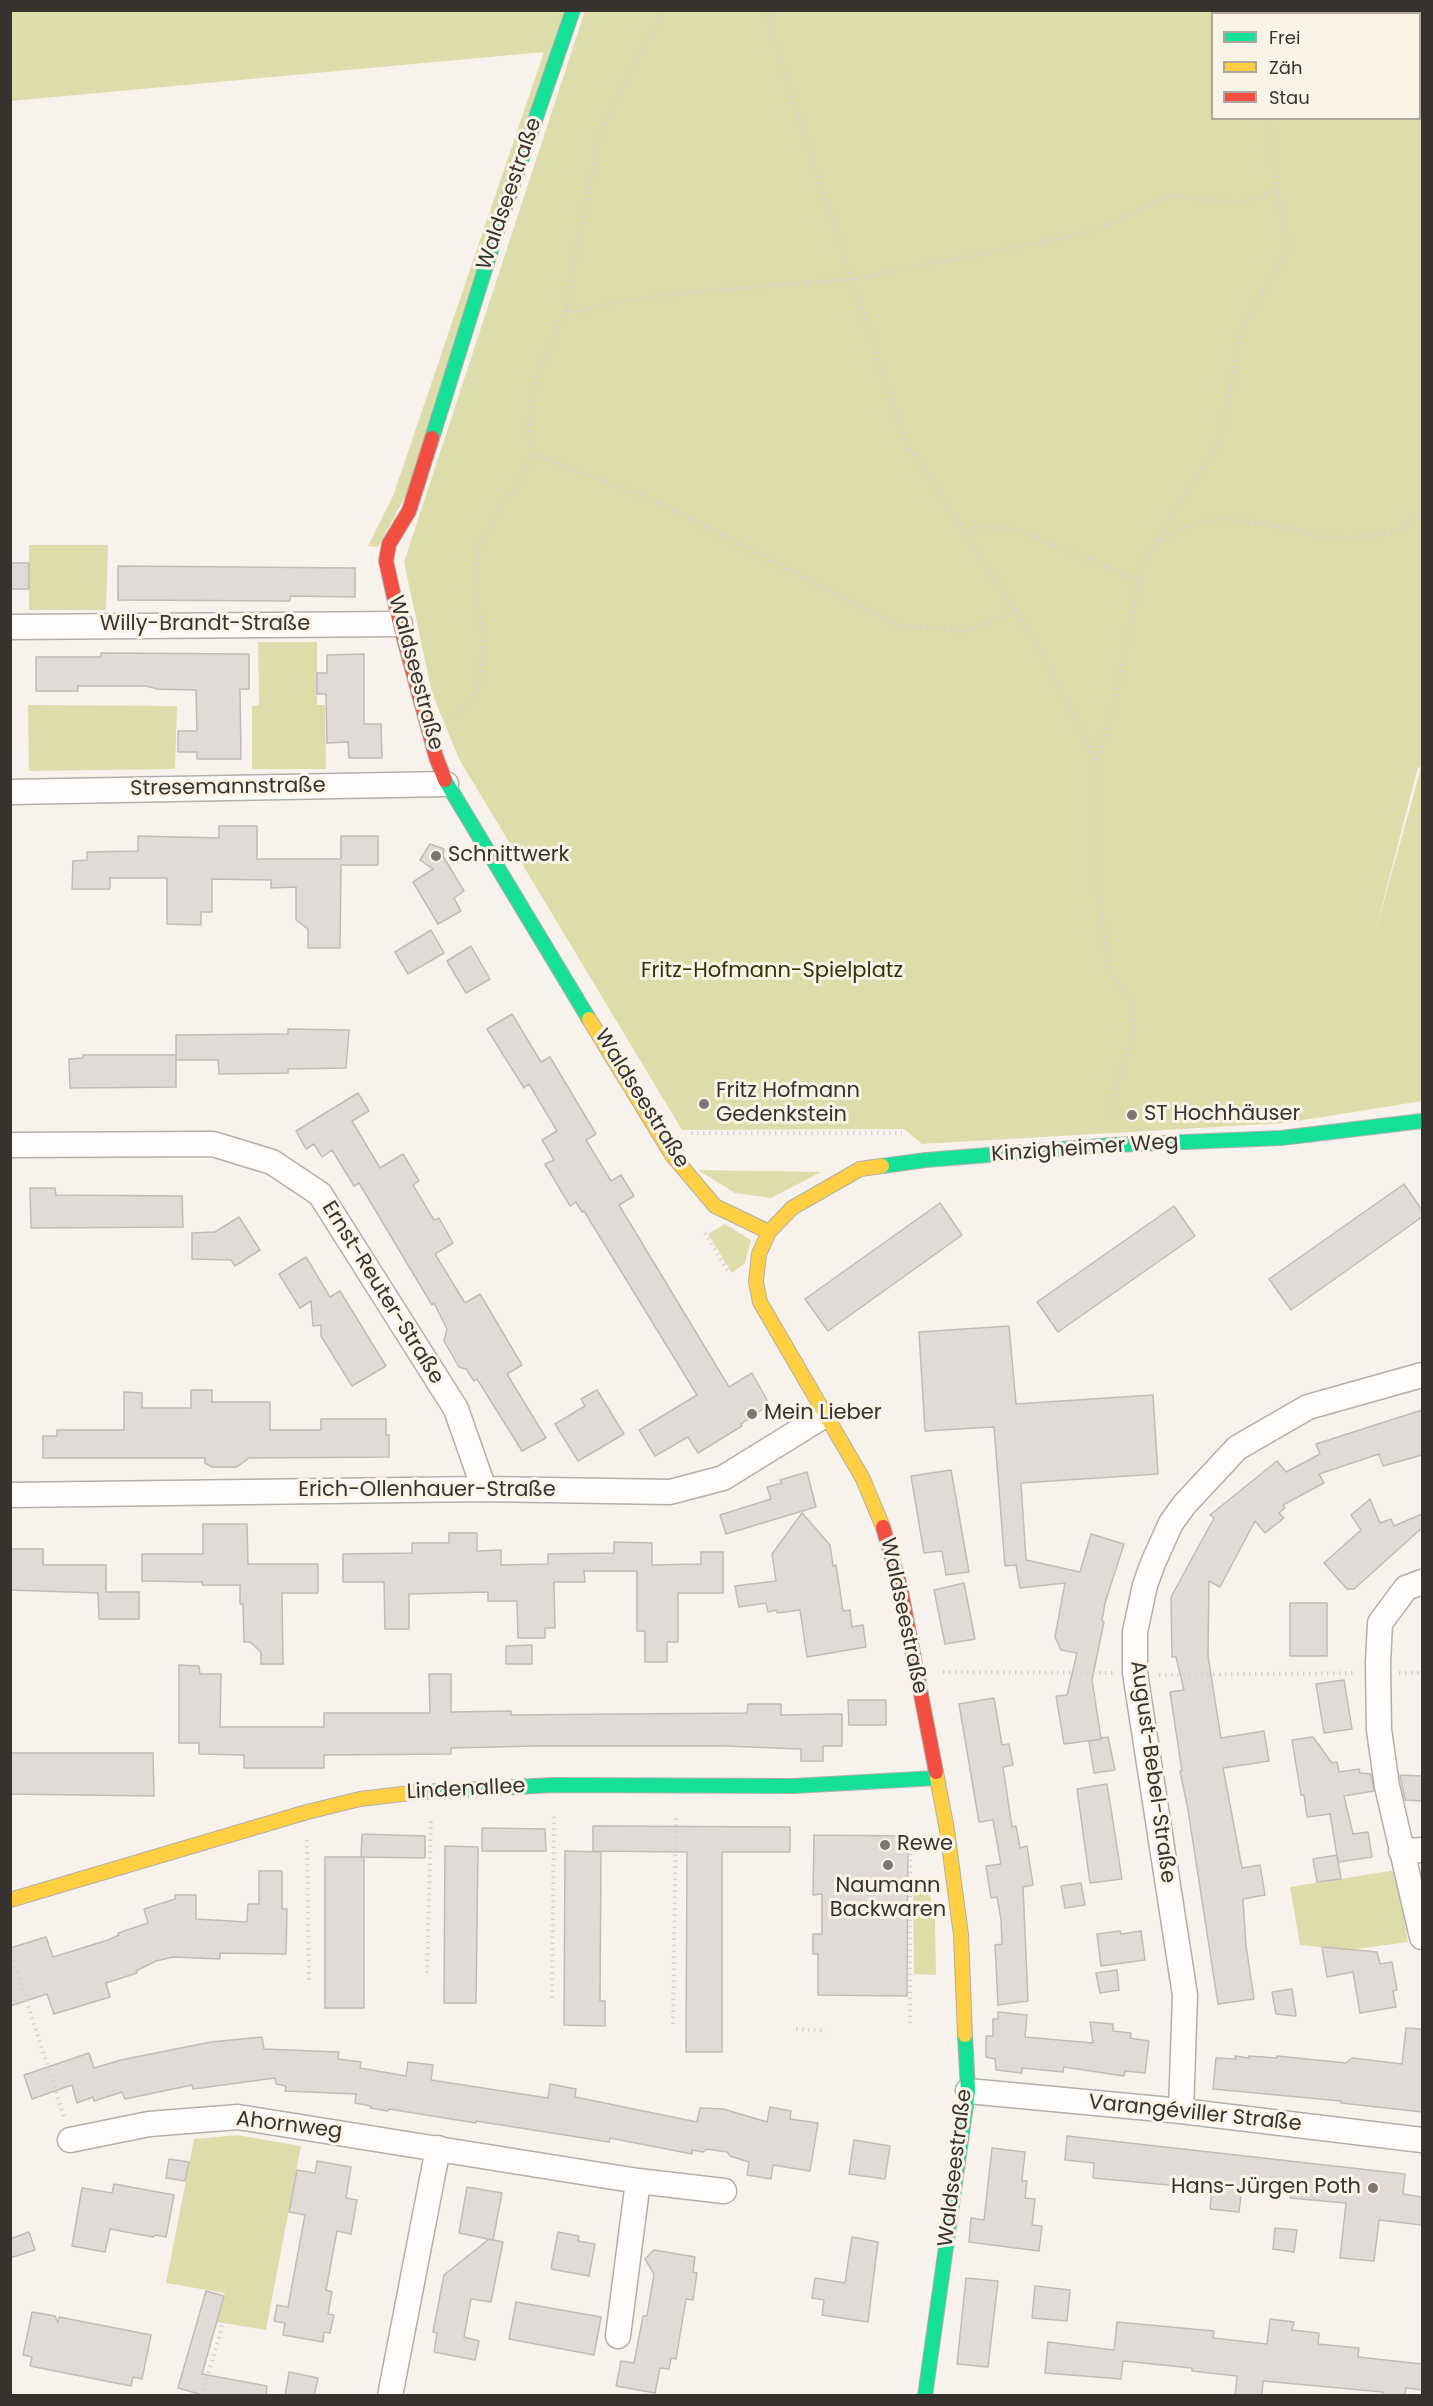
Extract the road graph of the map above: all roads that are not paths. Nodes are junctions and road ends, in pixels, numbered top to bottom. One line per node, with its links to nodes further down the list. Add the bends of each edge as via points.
1 (573, 10): 2 (street, Waldseestraße, via 497,231 409,511 389,544 386,561)
2 (400, 624): 3 (street, Willy-Brandt-Straße); 4 (street, Waldseestraße)
3 (10, 627)
4 (446, 784): 5 (street, Stresemannstraße); 8 (street, Waldseestraße, via 672,1155 715,1206)
5 (10, 792)
6 (1422, 1121): 8 (street, Kinzigheimer Weg, via 1281,1138 1113,1145 860,1169 792,1208)
7 (10, 1145): 11 (street, Ernst-Reuter-Straße, via 213,1144 272,1162 320,1194 456,1410)
8 (769, 1232): 10 (street, Waldseestraße, via 759,1254 756,1282 760,1302)
9 (1422, 1375): 19 (street, August-Bebel-Straße, via 1308,1407 1236,1448 1184,1505 1162,1540 1145,1585 1135,1632 1135,1673 1185,1995)
10 (825, 1415): 11 (street, Erich-Ollenhauer-Straße, via 723,1478 670,1492); 14 (street, Waldseestraße, via 879,1514 900,1586)
11 (484, 1489): 12 (street, Erich-Ollenhauer-Straße)
12 (10, 1495)
13 (1422, 1582): 15 (street, via 1406,1588 1380,1623 1378,1673 1379,1730 1387,1786)
14 (936, 1778): 16 (street, Lindenallee, via 794,1786 554,1785 432,1790 360,1799); 18 (street, Waldseestraße, via 961,1935)
15 (1412, 1850): 17 (street)
16 (10, 1900)
17 (1422, 1938)
18 (968, 2091): 19 (street, Varangéviller Straße); 27 (street, Waldseestraße)
19 (1181, 2111): 21 (street, Varangéviller Straße)
20 (70, 2140): 22 (street, Ahornweg, via 149,2124 238,2117)
21 (1422, 2140)
22 (438, 2148): 23 (street, Ahornweg); 26 (street)
23 (638, 2181): 24 (street, Ahornweg); 25 (street)
24 (724, 2191)
25 (618, 2336)
26 (390, 2396)
27 (925, 2396)

